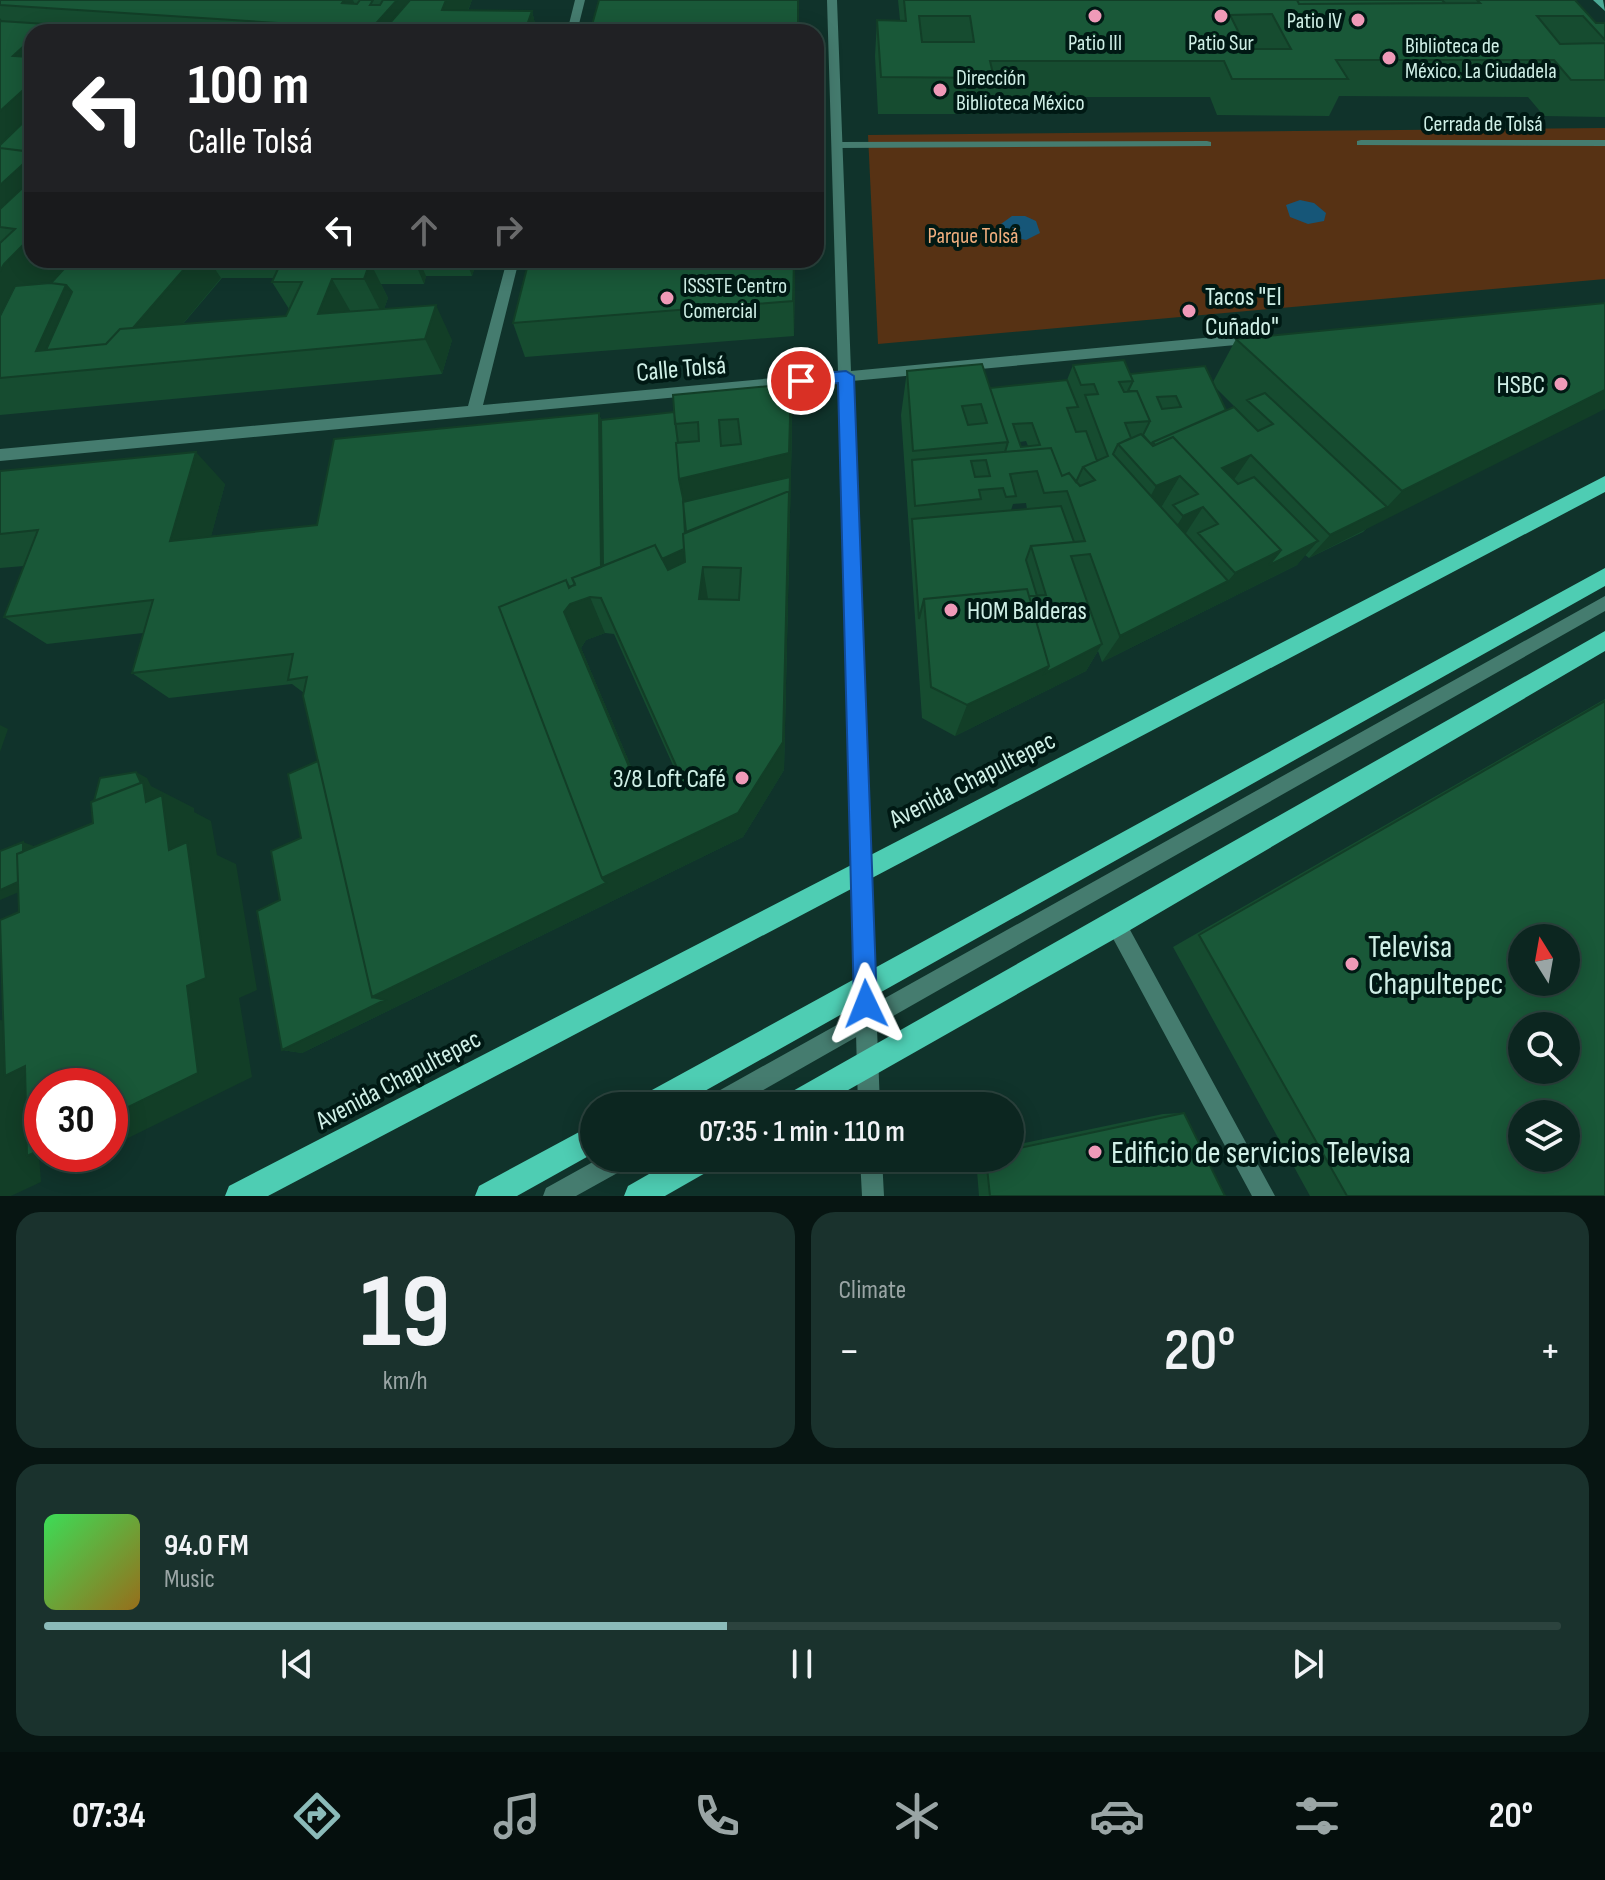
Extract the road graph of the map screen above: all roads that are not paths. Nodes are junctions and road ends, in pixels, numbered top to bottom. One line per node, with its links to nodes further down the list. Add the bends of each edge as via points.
1 (580, 0): 5 (street)
2 (832, 0): 9 (street)
3 (1598, 0): 4 (main road)
4 (1605, 8)
5 (574, 24)
6 (1361, 143): 7 (street, Cerrada de Tolsá)
7 (1605, 143)
8 (1207, 144): 9 (street)
9 (838, 145): 12 (street)
10 (511, 268): 13 (street)
11 (1270, 337): 12 (street, Calle Tolsá)
12 (846, 376): 13 (street, Calle Tolsá); 19 (street)
13 (474, 411): 14 (street, Calle Tolsá)
14 (0, 455)
15 (1605, 483): 19 (main road, Avenida Chapultepec)
16 (1605, 576): 21 (main road)
17 (1605, 603): 22 (street)
18 (1605, 640): 20 (main road)
19 (862, 870): 21 (street); 32 (main road, Avenida Chapultepec)
20 (1116, 924): 23 (main road); 37 (street)
21 (865, 987): 22 (street); 24 (main road)
22 (866, 1021): 23 (street); 25 (street)
23 (868, 1064): 26 (main road); 27 (street)
24 (676, 1092)
25 (739, 1092)
26 (819, 1092)
27 (869, 1092)
28 (580, 1146): 33 (main road)
29 (597, 1172): 34 (street)
30 (680, 1172): 35 (main road)
31 (872, 1172): 36 (street)
32 (239, 1196)
33 (489, 1196)
34 (554, 1196)
35 (638, 1196)
36 (873, 1196)
37 (1264, 1196)

